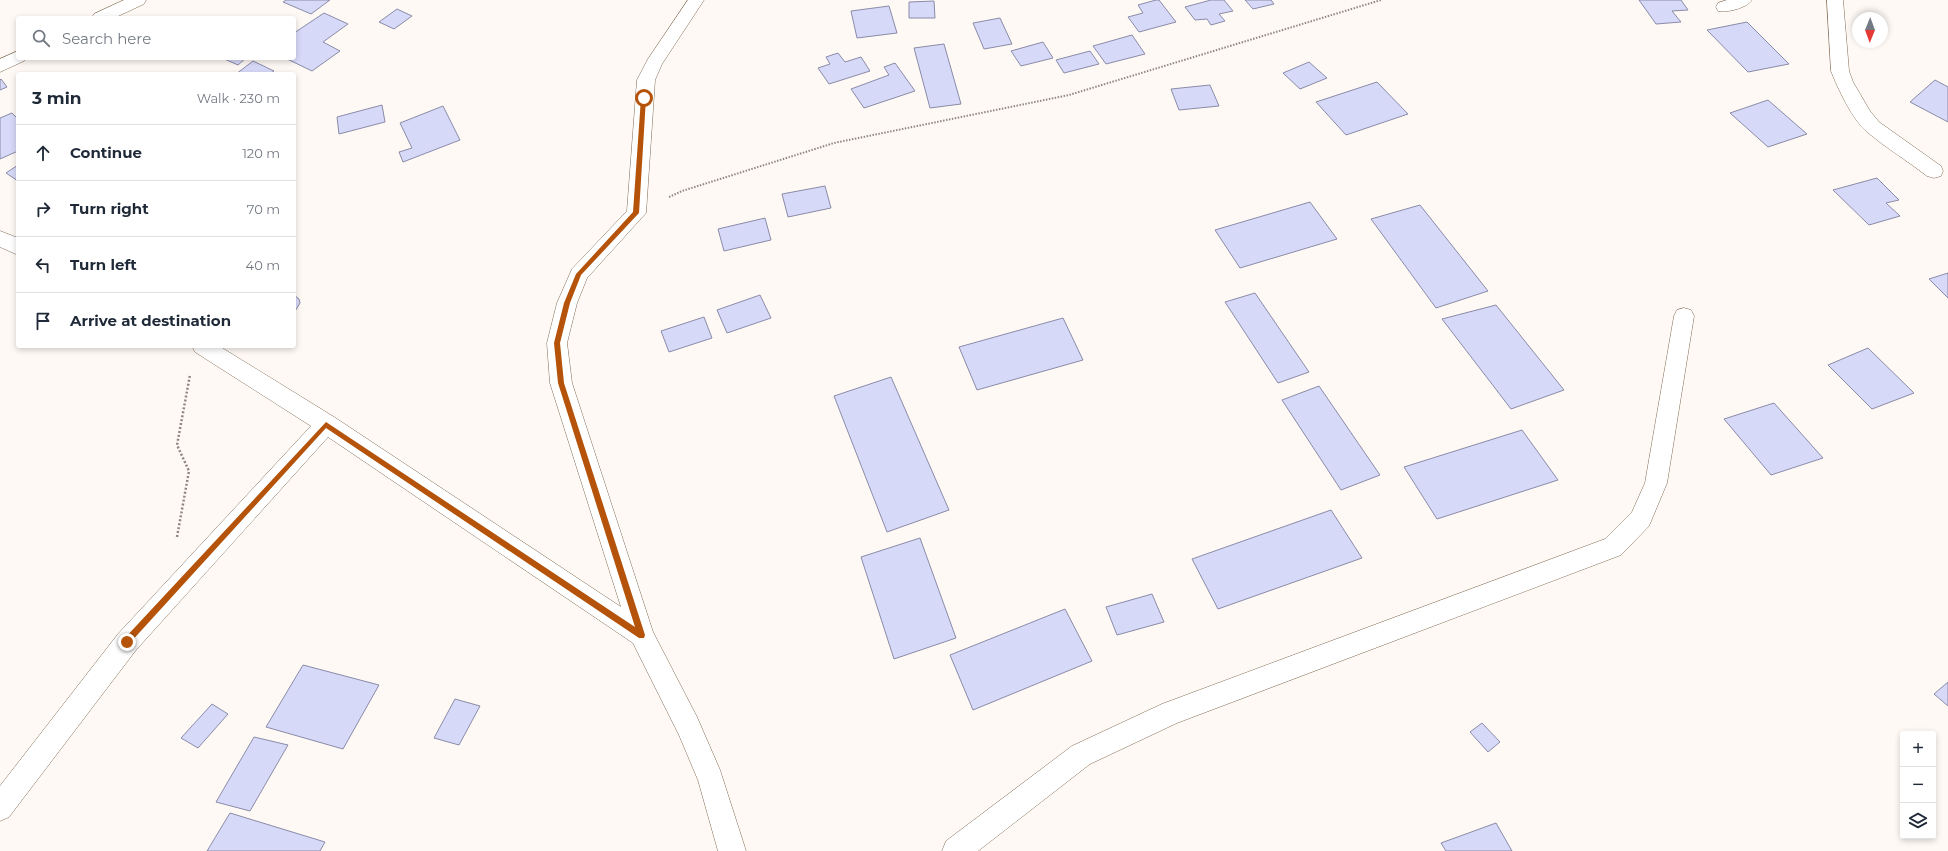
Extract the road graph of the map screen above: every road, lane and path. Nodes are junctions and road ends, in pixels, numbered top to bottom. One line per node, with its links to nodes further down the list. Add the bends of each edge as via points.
1 (138, 0): 7 (street)
2 (696, 0): 11 (street, via 654,63 646,80)
3 (1381, 0): 11 (path, via 1069,95 834,143 682,191)
4 (1744, 0): 6 (street)
5 (1835, 0): 10 (street, via 1840,71 1863,115 1873,127)
6 (1724, 7)
7 (104, 16)
8 (16, 58): 9 (street)
9 (0, 66)
10 (1934, 171)
11 (636, 213): 19 (street, via 579,274 567,303 557,343 561,383)
12 (0, 238): 13 (street)
13 (16, 246)
14 (1684, 316): 22 (street, via 1656,483 1641,519 1613,547 1164,716 1081,754)
15 (205, 348): 17 (street)
16 (191, 369): 18 (path, via 177,445 189,471)
17 (326, 424): 19 (street); 20 (street, via 127,642)
18 (177, 538)
19 (642, 635): 21 (street, via 688,726 711,779)
20 (0, 808)
21 (732, 851)
22 (956, 851)

